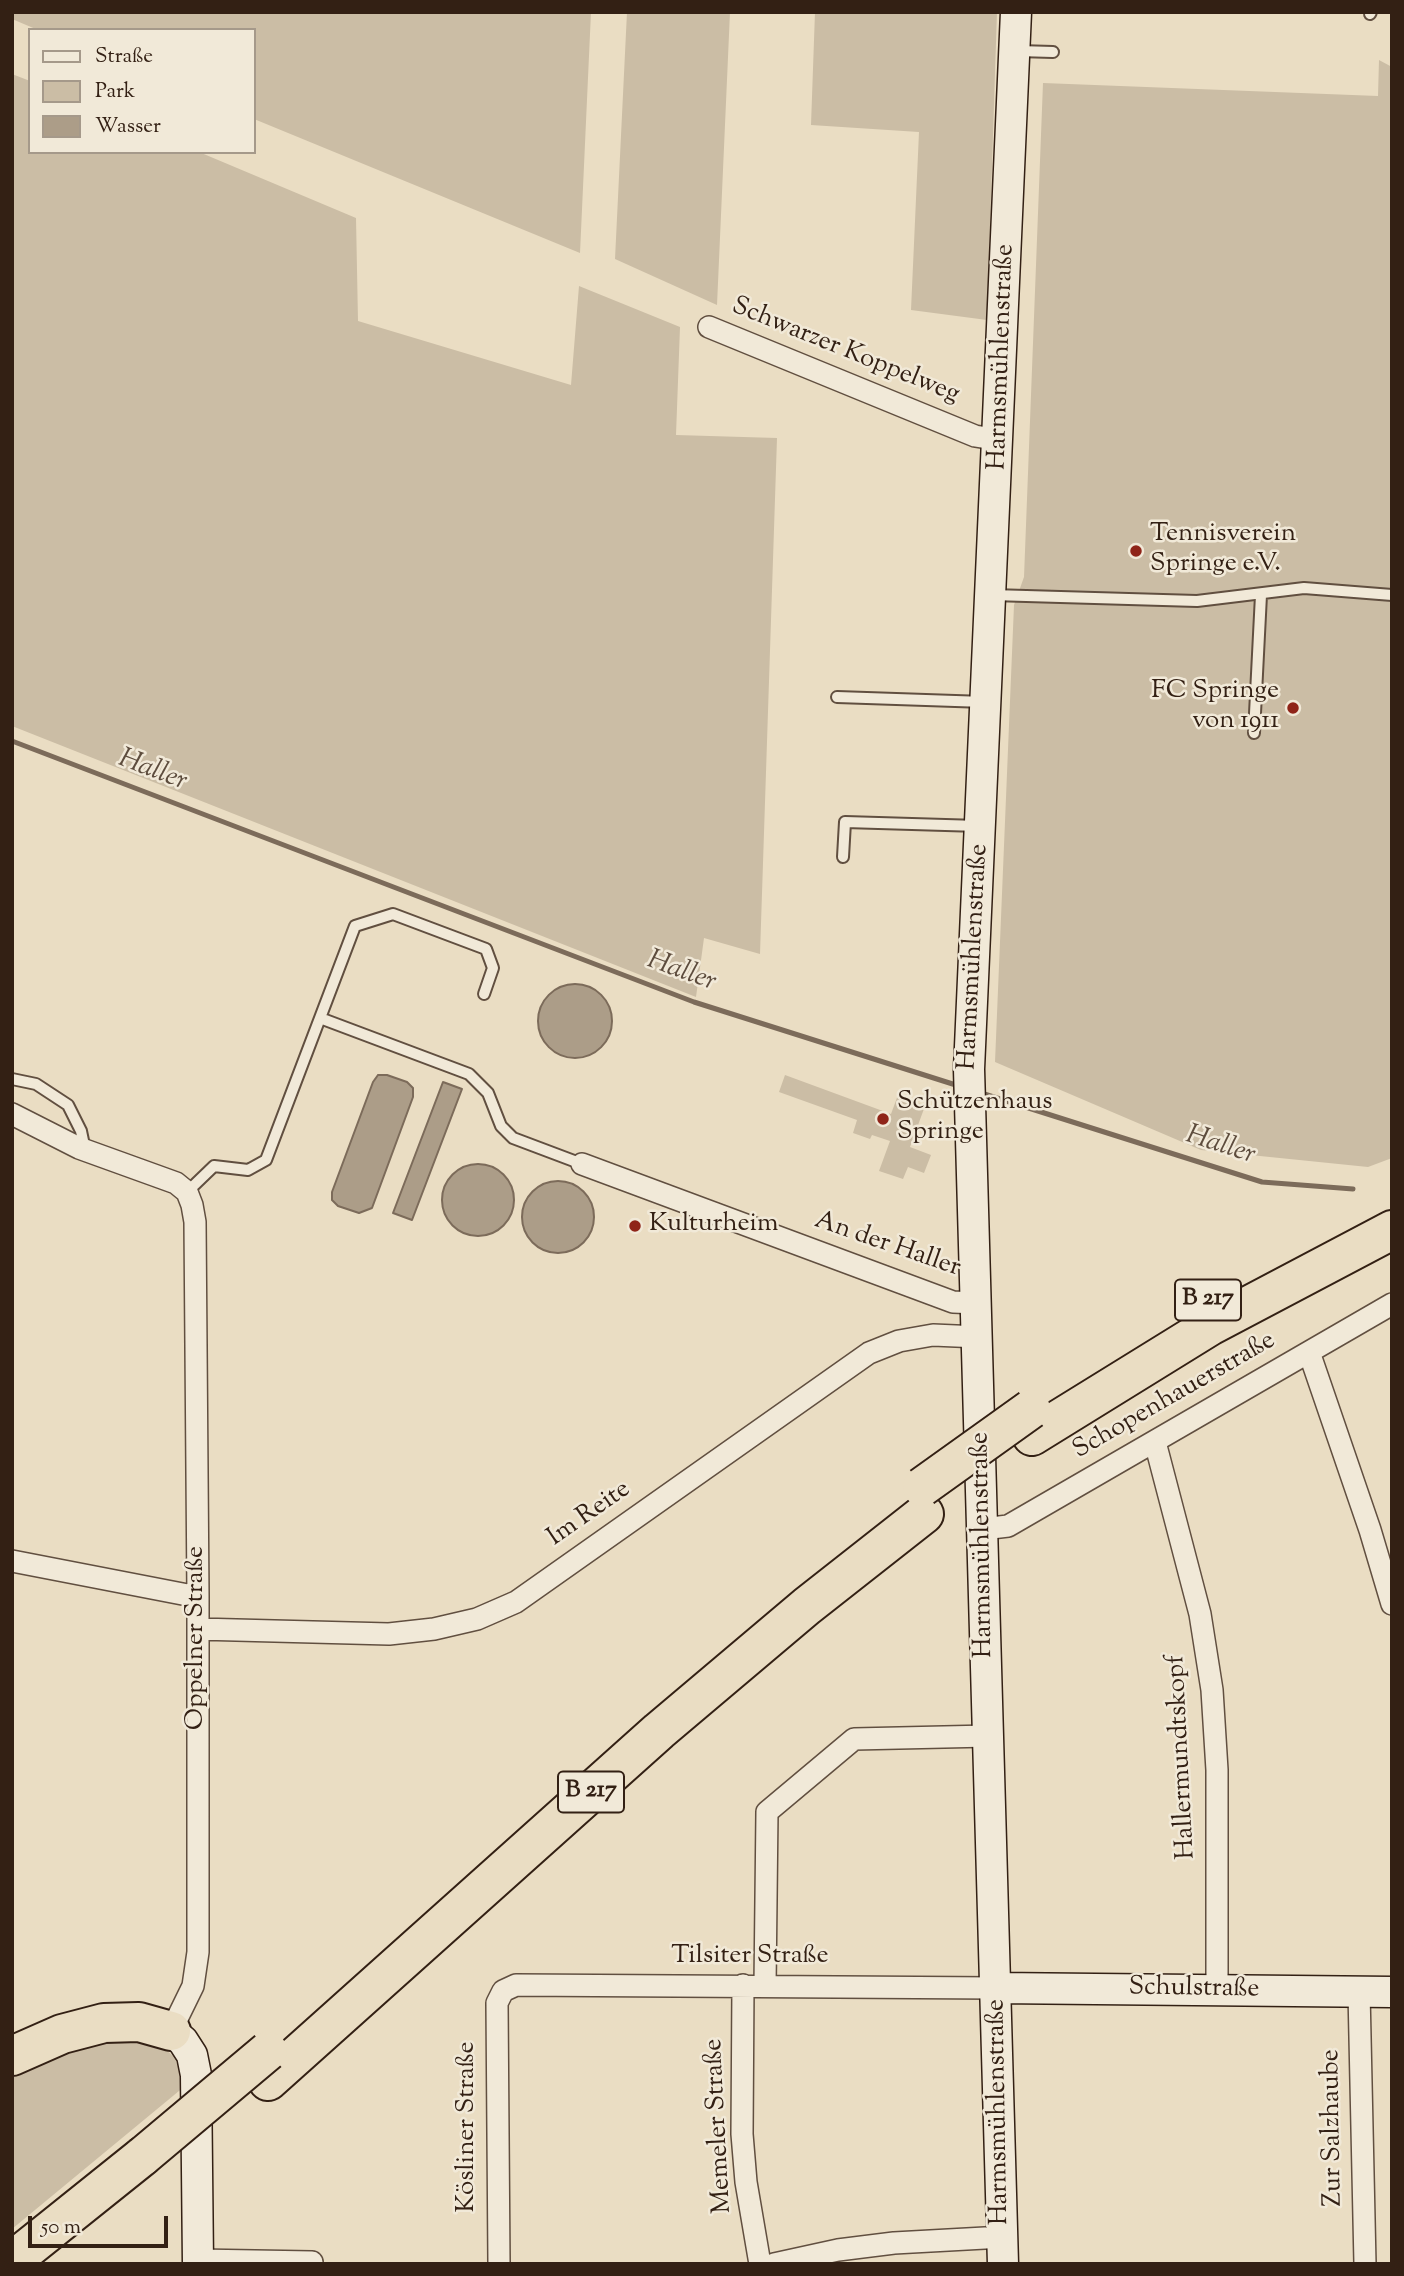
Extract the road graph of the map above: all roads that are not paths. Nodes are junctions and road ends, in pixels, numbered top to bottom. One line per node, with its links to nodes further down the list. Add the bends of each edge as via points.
1 (1016, 12): 2 (street, Harmsmühlenstraße)
2 (1015, 51): 3 (lane); 5 (street, Harmsmühlenstraße)
3 (1053, 52)
4 (709, 327): 5 (street, Schwarzer Koppelweg, via 975,436)
5 (1000, 440): 6 (street, Harmsmühlenstraße)
6 (992, 595): 7 (lane, via 1197,601); 10 (street, Harmsmühlenstraße)
7 (1261, 595): 8 (lane, via 1304,589); 11 (lane)
8 (1392, 595)
9 (837, 697): 10 (lane)
10 (988, 702): 12 (street, Harmsmühlenstraße)
11 (1254, 733)
12 (982, 826): 13 (lane, Harmsmühlenstraße, via 845,822); 23 (street, Harmsmühlenstraße, via 969,1069)
13 (843, 857)
14 (484, 993): 15 (lane, via 493,968 486,949 393,914 355,926)
15 (320, 1018): 19 (lane, via 469,1074 488,1093 501,1126 513,1138); 20 (lane, via 266,1160 248,1170 214,1166)
16 (12, 1079): 18 (lane, via 36,1084 68,1105)
17 (12, 1114): 18 (street)
18 (85, 1150): 20 (street, via 162,1176)
19 (582, 1164): 23 (street, An der Haller, via 953,1302)
20 (187, 1192): 31 (street, Oppelner Straße, via 195,1222)
21 (1392, 1204): 27 (highway, B 217, via 1197,1307)
22 (1392, 1230): 27 (highway, B 217)
23 (978, 1303): 25 (street, Harmsmühlenstraße)
24 (1392, 1304): 26 (street, Schopenhauerstraße)
25 (979, 1337): 29 (street, Harmsmühlenstraße); 33 (street, Im Reite, via 933,1335 869,1353 516,1602 477,1619 389,1634)
26 (1309, 1352): 28 (street, Schopenhauerstraße); 32 (street)
27 (1032, 1422): 43 (highway, B 217, via 923,1501 807,1606)
28 (1155, 1443): 29 (street, Schopenhauerstraße, via 1008,1525); 37 (street, Hallermundtskopf, via 1200,1614 1212,1690 1217,1770)
29 (983, 1529): 34 (street, Harmsmühlenstraße)
30 (12, 1560): 31 (street)
31 (198, 1597): 33 (street, Oppelner Straße)
32 (1392, 1604)
33 (198, 1629): 41 (street, Oppelner Straße, via 198,1952 193,1986)
34 (989, 1736): 35 (street, Memeler Straße, via 854,1739 767,1812); 36 (street, Harmsmühlenstraße)
35 (754, 1986): 36 (street, Tilsiter Straße); 38 (street, Tilsiter Straße, via 516,1985); 52 (street, Memeler Straße, via 743,2146)
36 (997, 1988): 37 (street, Schulstraße); 46 (street, Harmsmühlenstraße)
37 (1217, 1990): 39 (street, Schulstraße)
38 (503, 1991): 51 (street, Kösliner Straße, via 497,2003)
39 (1359, 1992): 40 (street, Schulstraße); 54 (street, Zur Salzhaube)
40 (1392, 1992)
41 (171, 2031): 42 (highway, via 139,2022 104,2023 62,2034); 48 (street, via 192,2055 196,2075)
42 (12, 2056)
43 (144, 2170): 44 (highway, B 217); 50 (highway, B 217)
44 (86, 2202): 45 (highway); 47 (highway, B 217)
45 (12, 2243)
46 (1003, 2251): 53 (street, via 894,2243)
47 (12, 2261)
48 (198, 2262): 49 (street)
49 (312, 2262)
50 (44, 2264)
51 (499, 2264)
52 (760, 2264)
53 (774, 2264)
54 (1365, 2264)

